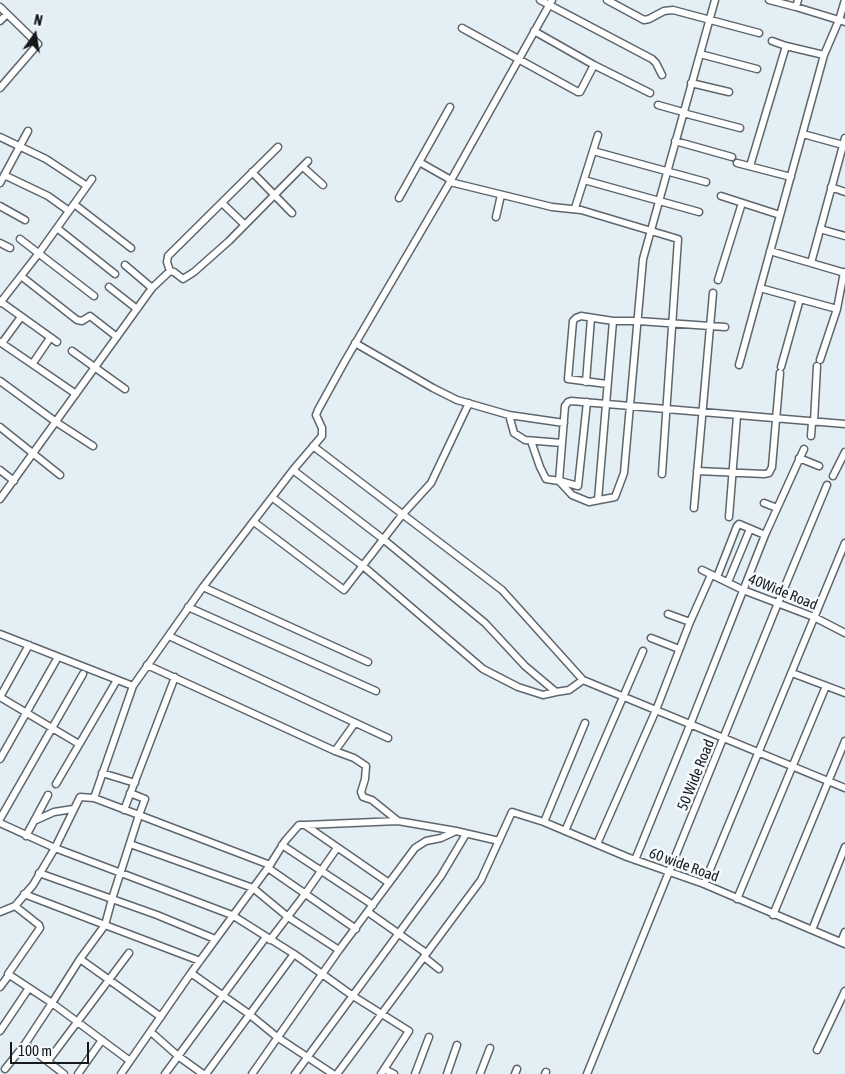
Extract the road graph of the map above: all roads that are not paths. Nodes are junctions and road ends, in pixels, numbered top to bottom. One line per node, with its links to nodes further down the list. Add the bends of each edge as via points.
1 (540, 0): 6 (street)
2 (607, 0): 11 (street, via 644,20 673,10)
3 (715, 0): 11 (street)
4 (769, 0): 7 (street)
5 (844, 0): 12 (street)
6 (551, 2): 14 (street); 23 (street, via 652,59)
7 (797, 3): 12 (street)
8 (0, 7): 9 (street)
9 (7, 14): 10 (street); 25 (street, via 38,44)
10 (0, 21)
11 (709, 21): 15 (street); 18 (street)
12 (842, 21): 19 (street)
13 (462, 28): 20 (street)
14 (534, 31): 20 (street); 21 (street)
15 (759, 33)
16 (772, 41): 17 (street)
17 (786, 46): 19 (street); 42 (street)
18 (700, 54): 22 (street); 24 (street)
19 (824, 55): 33 (street)
20 (519, 59): 21 (street, via 580,92); 49 (street)
21 (594, 65): 27 (street)
22 (756, 69)
23 (662, 75)
24 (691, 83): 26 (street); 30 (street)
25 (0, 88)
26 (729, 92)
27 (650, 93)
28 (658, 105): 30 (street)
29 (450, 107): 41 (street)
30 (683, 113): 31 (street); 36 (street)
31 (740, 128)
32 (28, 131): 38 (street)
33 (803, 134): 37 (street); 46 (street)
34 (598, 135): 40 (street)
35 (0, 137): 38 (street)
36 (675, 141): 42 (street); 44 (street)
37 (844, 142): 54 (street)
38 (20, 146): 45 (street); 53 (street)
39 (278, 147): 43 (street)
40 (593, 151): 44 (street); 48 (street)
41 (420, 163): 49 (street); 59 (street)
42 (750, 166): 46 (street)
43 (252, 172): 56 (street); 61 (street)
44 (666, 172): 50 (street); 60 (street)
45 (4, 175): 51 (street); 66 (street, via 48,196)
46 (791, 177): 69 (street)
47 (92, 179): 53 (street)
48 (584, 180): 60 (street); 65 (street)
49 (451, 181): 57 (street); 110 (street)
50 (706, 182)
51 (0, 183)
52 (323, 185): 56 (street, via 305,164)
53 (87, 186): 63 (street)
54 (832, 187): 55 (street); 74 (street)
55 (845, 192)
56 (274, 195): 68 (street); 72 (street)
57 (501, 195): 65 (street, via 552,207); 70 (street)
58 (721, 196): 62 (street)
59 (399, 198)
60 (658, 201): 67 (street); 75 (street)
61 (222, 203): 72 (street); 85 (street, via 168,256 166,262)
62 (742, 203): 69 (street); 89 (street)
63 (74, 204): 66 (street); 80 (street)
64 (0, 206): 71 (street)
65 (575, 208): 75 (street)
66 (69, 211): 73 (street)
67 (699, 212)
68 (292, 213)
69 (780, 215): 81 (street)
70 (496, 217)
71 (25, 220)
72 (245, 225): 85 (street, via 190,275 183,279)
73 (57, 228): 82 (street); 87 (street)
74 (820, 229): 76 (street); 83 (street)
75 (650, 230): 102 (street, via 643,259); 103 (street, via 678,239)
76 (845, 236)
77 (20, 239): 82 (street)
78 (0, 243): 79 (street)
79 (10, 248)
80 (131, 248)
81 (770, 251): 83 (street); 92 (street)
82 (39, 253): 88 (street); 94 (street)
83 (811, 263): 86 (street)
84 (125, 265): 91 (street)
85 (170, 271): 91 (street)
86 (845, 272): 98 (street)
87 (115, 274)
88 (20, 276): 96 (street); 106 (street, via 77,320 90,316)
89 (718, 280)
90 (109, 287): 97 (street)
91 (152, 288): 97 (street)
92 (760, 288): 95 (street); 113 (street)
93 (713, 293): 104 (street)
94 (94, 296)
95 (800, 299): 98 (street); 128 (street, via 780,370)
96 (0, 302): 99 (street)
97 (137, 309): 106 (street)
98 (837, 309): 130 (street, via 819,363)
99 (21, 317): 107 (street); 108 (street)
100 (591, 318): 101 (street); 116 (street); 116 (street, via 581,316 573,321 567,377 571,381)
101 (613, 321): 102 (street); 117 (street)
102 (638, 321): 103 (street); 123 (street)
103 (673, 324): 104 (street); 124 (street)
104 (710, 326): 105 (street); 125 (street)
105 (725, 327)
106 (117, 337): 114 (street)
107 (50, 338): 109 (street); 112 (street)
108 (1, 342): 112 (street)
109 (57, 342)
110 (355, 343): 121 (street, via 433,388); 138 (street, via 318,410 316,416 322,436)
111 (72, 351): 114 (street)
112 (33, 363): 119 (street)
113 (739, 365)
114 (95, 367): 118 (street); 119 (street)
115 (0, 381): 129 (street)
116 (586, 382): 117 (street)
117 (607, 384): 122 (street)
118 (125, 389)
119 (76, 394): 129 (street)
120 (587, 402): 122 (street); 131 (street, via 568,402); 153 (street, via 578,486)
121 (469, 403): 126 (street); 161 (street, via 431,482)
122 (605, 403): 123 (street); 157 (street)
123 (630, 406): 124 (street); 157 (street, via 624,473 615,497)
124 (667, 409): 125 (street); 150 (street)
125 (702, 413): 127 (street); 147 (street)
126 (509, 415): 131 (street); 135 (street, via 514,433)
127 (737, 416): 128 (street); 148 (street)
128 (776, 418): 130 (street); 148 (street, via 769,472)
129 (56, 422): 137 (street); 140 (street)
130 (813, 422): 132 (street); 134 (street)
131 (564, 423): 136 (street)
132 (845, 424)
133 (0, 427): 140 (street)
134 (811, 436)
135 (531, 440): 136 (street); 153 (street, via 546,479)
136 (562, 443): 153 (street)
137 (93, 446)
138 (313, 446): 146 (street); 161 (street)
139 (804, 450): 142 (street)
140 (34, 452): 149 (street); 152 (street)
141 (845, 452): 143 (street)
142 (800, 458): 144 (street); 160 (street)
143 (843, 461): 151 (street)
144 (819, 466)
145 (0, 470): 152 (street)
146 (293, 470): 155 (street); 166 (street)
147 (697, 471): 148 (street); 159 (street)
148 (734, 473): 162 (street)
149 (60, 474)
150 (662, 474)
151 (833, 476)
152 (14, 481): 156 (street)
153 (559, 481): 157 (street, via 572,495 589,502)
154 (827, 485): 174 (street, 50 Wide Road)
155 (273, 498): 163 (street); 168 (street)
156 (0, 499)
157 (598, 500)
158 (764, 503): 160 (street)
159 (694, 508)
160 (776, 508): 165 (street)
161 (402, 515): 166 (street); 193 (street, via 502,590)
162 (729, 517)
163 (254, 522): 168 (street, via 344,590); 172 (street)
164 (750, 529): 165 (street); 170 (street, via 737,526); 171 (street)
165 (765, 535): 173 (street)
166 (383, 539): 168 (street); 197 (street, via 485,623 525,666)
167 (845, 543): 177 (street)
168 (362, 566): 197 (street, via 483,669 518,687 543,695)
169 (702, 570): 170 (street, 40Wide Road)
170 (714, 576): 171 (street, 40Wide Road); 178 (street)
171 (728, 582): 173 (street, 40Wide Road)
172 (203, 587): 175 (street); 187 (street)
173 (743, 590): 174 (street, 40Wide Road); 205 (street)
174 (778, 603): 177 (street, 40Wide Road); 208 (street, 50 Wide Road)
175 (188, 607): 181 (street); 196 (street)
176 (668, 614): 178 (street)
177 (814, 617): 179 (street, 40Wide Road); 189 (street)
178 (690, 622): 184 (street)
179 (845, 633)
180 (0, 634): 183 (street)
181 (169, 636): 188 (street); 203 (street)
182 (651, 638): 184 (street)
183 (29, 645): 186 (street); 199 (street)
184 (679, 648): 201 (street)
185 (642, 651): 200 (street)
186 (58, 657): 192 (street); 202 (street)
187 (368, 662)
188 (148, 665): 191 (street); 194 (street)
189 (792, 672): 195 (street); 212 (street)
190 (83, 674): 206 (street)
191 (174, 677): 211 (street); 217 (street)
192 (117, 680): 194 (street); 210 (street)
193 (583, 680): 197 (street, via 569,690); 200 (street)
194 (133, 686): 215 (street)
195 (826, 686): 198 (street); 214 (street)
196 (376, 691)
197 (556, 692)
198 (845, 693)
199 (0, 697): 202 (street)
200 (622, 698): 201 (street); 233 (street)
201 (656, 710): 205 (street); 238 (street)
202 (27, 712): 206 (street); 213 (street)
203 (354, 722): 207 (street); 211 (street)
204 (585, 723): 229 (street)
205 (690, 725): 208 (street); 243 (street)
206 (52, 728): 210 (street); 226 (street)
207 (388, 738)
208 (724, 739): 212 (street); 247 (street, 50 Wide Road)
209 (845, 741): 216 (street)
210 (79, 744): 218 (street)
211 (335, 751): 228 (street, via 366,766 363,797 372,800)
212 (758, 753): 214 (street); 250 (street)
213 (0, 759)
214 (792, 766): 216 (street); 255 (street)
215 (102, 772): 217 (street); 222 (street)
216 (828, 781): 219 (street); 261 (street)
217 (135, 782): 220 (street)
218 (56, 784)
219 (845, 788)
220 (130, 793): 224 (street); 225 (street, via 145,799)
221 (48, 794): 227 (street)
222 (94, 798): 223 (street, via 80,797); 224 (street)
223 (73, 809): 227 (street, via 54,812); 241 (street)
224 (124, 810): 225 (street)
225 (139, 815): 237 (street); 244 (street)
226 (0, 819)
227 (34, 821): 235 (street)
228 (398, 821): 231 (street); 232 (street)
229 (544, 822): 233 (street, 60 wide Road); 236 (street, 60 wide Road, via 512,812)
230 (0, 823): 235 (street)
231 (305, 825): 239 (street, via 299,825); 242 (street)
232 (456, 831): 234 (street); 249 (street, via 415,848)
233 (565, 831): 238 (street, 60 wide Road)
234 (466, 834): 236 (street); 267 (street, via 441,876)
235 (26, 836): 241 (street)
236 (499, 841): 274 (street, via 480,880)
237 (130, 844): 246 (street); 251 (street)
238 (597, 844): 243 (street, 60 wide Road)
239 (282, 846): 244 (street); 245 (street)
240 (845, 847): 265 (street)
241 (55, 848): 246 (street); 248 (street)
242 (337, 848): 245 (street); 249 (street)
243 (635, 860): 247 (street, 60 wide Road)
244 (269, 867): 251 (street); 253 (street)
245 (321, 871): 253 (street); 256 (street)
246 (120, 872): 254 (street); 260 (street)
247 (670, 872): 250 (street, 60 wide Road); 320 (street, 50 Wide Road)
248 (39, 873): 252 (street); 254 (street)
249 (389, 883): 256 (street)
250 (704, 884): 255 (street, 60 wide Road)
251 (253, 888): 260 (street); 262 (street)
252 (24, 894): 257 (street); 263 (street)
253 (305, 894): 262 (street); 264 (street)
254 (112, 899): 263 (street); 269 (street)
255 (737, 899): 261 (street, 60 wide Road)
256 (373, 905): 259 (street)
257 (15, 906): 258 (street); 279 (street, via 40,928)
258 (1, 912)
259 (368, 912): 264 (street); 267 (street)
260 (232, 915): 268 (street); 269 (street)
261 (773, 915): 265 (street, 60 wide Road)
262 (288, 917): 268 (street); 271 (street)
263 (106, 925): 275 (street); 276 (street)
264 (356, 930): 271 (street)
265 (812, 930): 270 (street, 60 wide Road)
266 (845, 932): 270 (street)
267 (398, 933): 274 (street); 286 (street)
268 (268, 938): 273 (street); 285 (street)
269 (215, 939): 276 (street)
270 (843, 943)
271 (339, 950): 280 (street)
272 (129, 953): 281 (street)
273 (294, 954): 280 (street); 288 (street)
274 (425, 955): 277 (street); 289 (street)
275 (80, 959): 281 (street); 287 (street)
276 (200, 961): 278 (street)
277 (439, 970)
278 (191, 973): 285 (street); 290 (street)
279 (9, 974): 282 (street); 283 (street)
280 (322, 975): 286 (street); 294 (street)
281 (108, 979): 290 (street); 291 (street)
282 (0, 987)
283 (29, 988): 287 (street); 292 (street)
284 (845, 991): 300 (street)
285 (222, 994): 288 (street); 301 (street)
286 (353, 996): 289 (street); 302 (street)
287 (52, 1002): 291 (street); 297 (street)
288 (249, 1014): 294 (street); 311 (street)
289 (382, 1014): 306 (street, via 409,1031); 315 (street)
290 (161, 1017): 293 (street)
291 (78, 1022): 296 (street); 303 (street)
292 (0, 1031)
293 (151, 1032): 301 (street); 304 (street)
294 (277, 1037): 302 (street); 312 (street)
295 (429, 1037): 317 (street)
296 (102, 1040): 304 (street); 308 (street)
297 (25, 1044): 303 (street); 305 (street)
298 (457, 1045): 318 (street)
299 (490, 1048): 319 (street)
300 (817, 1050)
301 (178, 1056): 310 (street); 311 (street)
302 (307, 1057): 313 (street); 314 (street)
303 (48, 1061): 307 (street)
304 (130, 1061): 309 (street)
305 (5, 1069)
306 (382, 1072): 316 (street)
307 (64, 1074)
308 (78, 1074)
309 (121, 1074)
310 (165, 1074)
311 (204, 1074)
312 (252, 1074)
313 (295, 1074)
314 (333, 1074)
315 (337, 1074)
316 (394, 1074)
317 (415, 1074)
318 (446, 1074)
319 (480, 1074)
320 (587, 1074)

